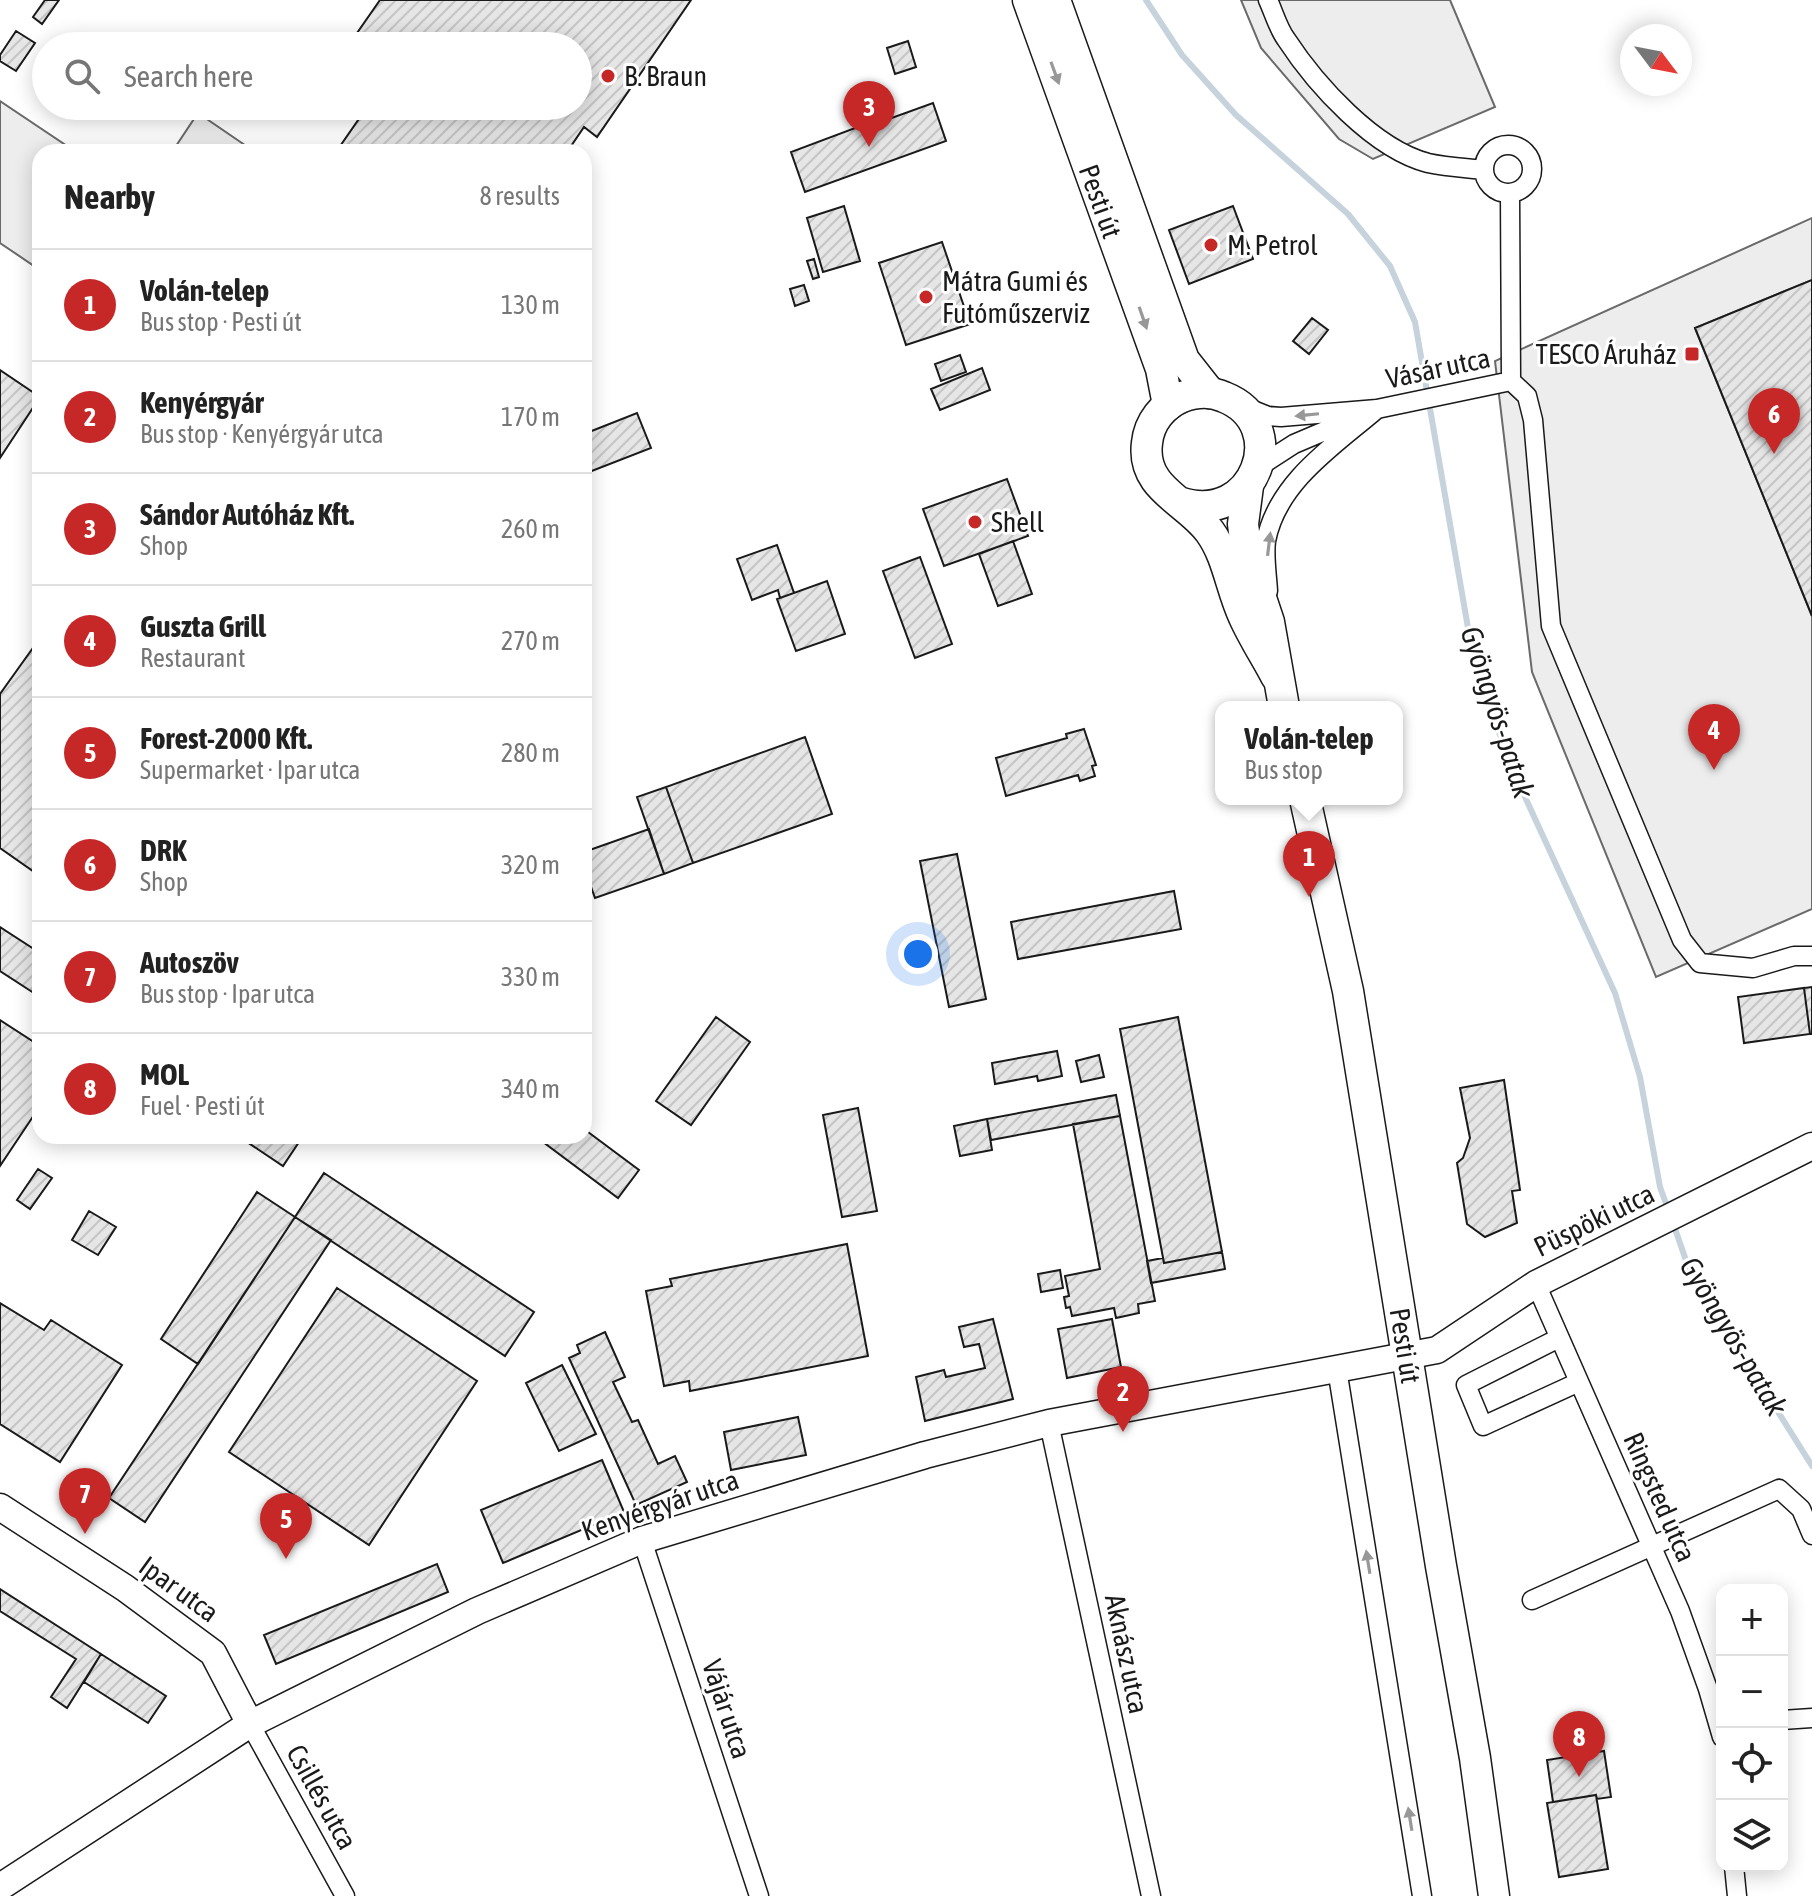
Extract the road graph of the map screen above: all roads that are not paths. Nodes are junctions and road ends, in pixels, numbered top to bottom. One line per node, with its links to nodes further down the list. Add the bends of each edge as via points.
1 (1028, 0): 8 (main road, Pesti út, one-way to 8, via 1161,369)
2 (1055, 0): 7 (main road, Pesti út, via 1184,360)
3 (1268, 0): 4 (street, via 1285,38 1356,120 1417,159)
4 (1484, 170): 5 (street, via 1492,188); 5 (street, via 1495,149 1509,145 1524,151 1532,166 1530,180)
5 (1510, 193): 6 (street)
6 (1511, 381): 10 (street, Vásár utca); 17 (street, via 1527,396 1533,420 1551,626 1682,940 1700,963 1724,967 1753,968)
7 (1210, 393): 8 (main road, via 1188,395); 9 (main road, Pesti út)
8 (1168, 405): 12 (main road, via 1148,434 1146,457 1160,488)
9 (1239, 405): 10 (street, Vásár utca, one-way to 9, via 1281,417); 11 (main road, via 1259,438)
10 (1384, 408): 11 (street, Vásár utca, via 1294,444); 13 (street, Vásár utca, one-way to 10, via 1266,541 1279,508 1298,479)
11 (1253, 477): 12 (main road, via 1233,499 1201,507); 13 (main road, via 1243,524 1247,556)
12 (1179, 502): 14 (main road, via 1219,546 1244,617)
13 (1269, 622): 14 (main road)
14 (1276, 676): 15 (main road)
15 (1282, 701)
16 (1306, 805): 21 (main road, Pesti út, via 1348,991)
17 (1812, 956)
18 (1812, 1146): 19 (street, Püspöki utca)
19 (1536, 1284): 20 (street, Ringsted utca); 21 (street, Püspöki utca, via 1437,1350)
20 (1559, 1338): 23 (street, Ringsted utca); 23 (street, via 1466,1385 1483,1426)
21 (1408, 1356): 22 (street, Kenyérgyár utca); 40 (main road, Pesti út)
22 (1337, 1369): 24 (street, Kenyérgyár utca); 39 (street, one-way to 22)
23 (1579, 1382): 28 (street, Ringsted utca)
24 (1049, 1423): 27 (street, Kenyérgyár utca); 38 (street, Aknász utca)
25 (0, 1507): 32 (street, Ipar utca, via 213,1653)
26 (1812, 1535): 28 (street, via 1801,1509 1779,1489)
27 (642, 1540): 32 (street, Kenyérgyár utca, via 477,1611); 37 (street, Vájár utca)
28 (1651, 1548): 29 (street); 33 (street, Ringsted utca, via 1680,1611)
29 (1532, 1600)
30 (1812, 1718): 31 (street)
31 (1788, 1720)
32 (250, 1724): 35 (street, Kenyérgyár utca); 36 (street, Csillés utca)
33 (1721, 1728)
34 (1735, 1872): 41 (street)
35 (0, 1887)
36 (345, 1896)
37 (759, 1896)
38 (1151, 1896)
39 (1422, 1896)
40 (1494, 1896)
41 (1737, 1896)

